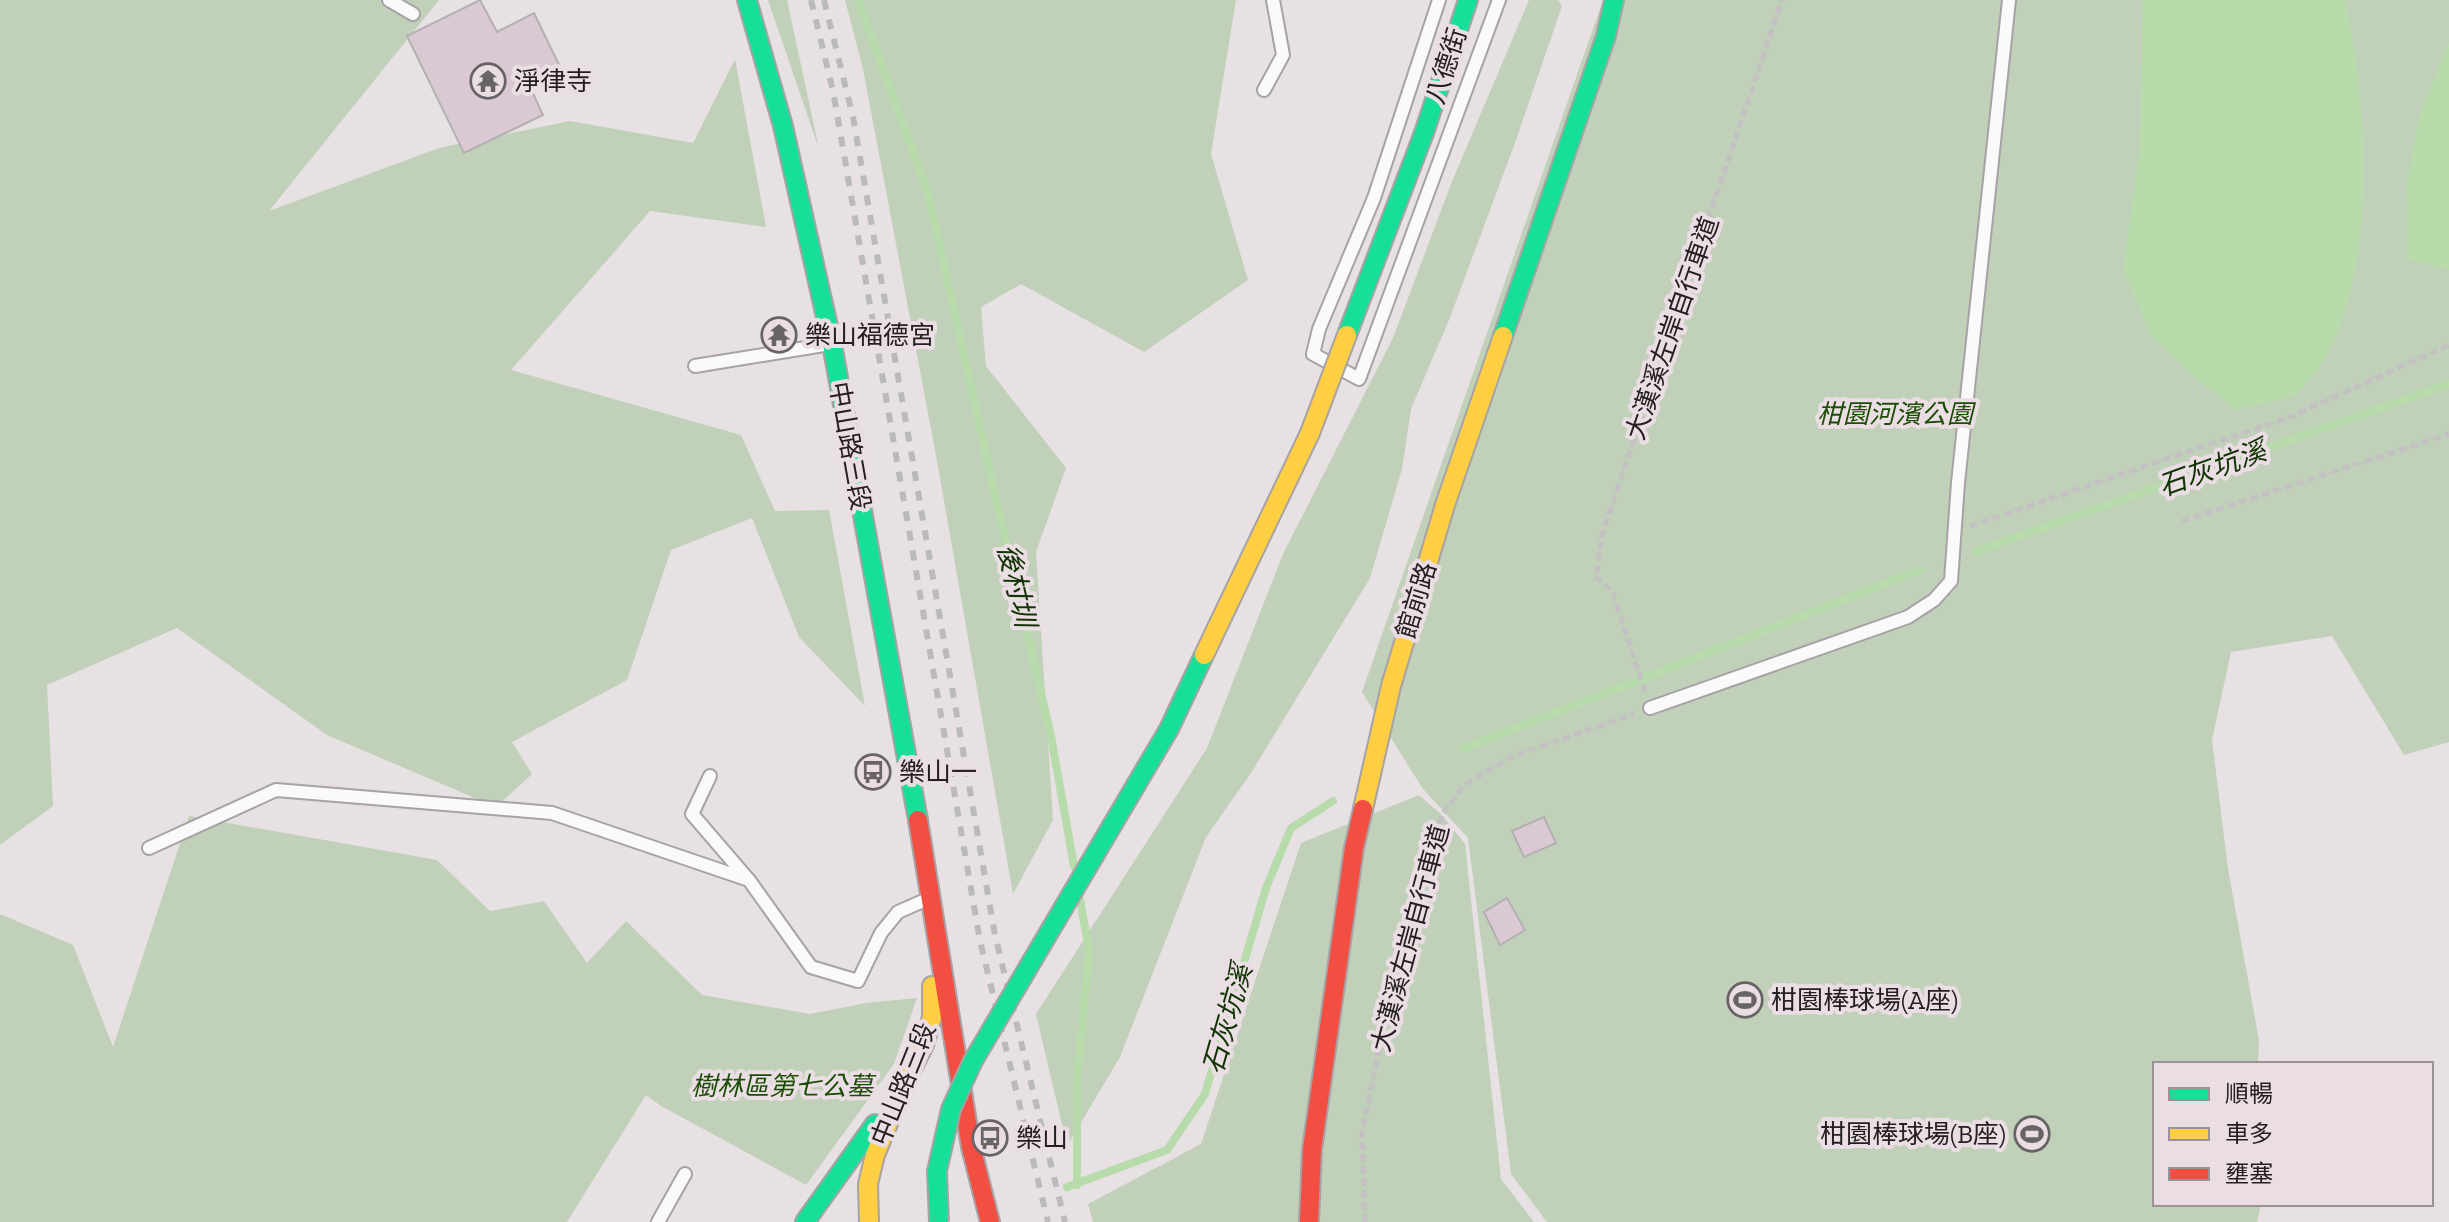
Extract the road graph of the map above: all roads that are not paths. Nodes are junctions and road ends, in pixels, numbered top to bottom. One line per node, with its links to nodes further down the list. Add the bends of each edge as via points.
1 (389, 0): 9 (lane)
2 (747, 0): 11 (street, 中山路三段, via 783,126)
3 (1273, 0): 10 (lane, via 1283,55)
4 (1439, 0): 6 (lane, via 1374,198 1313,354 1359,379)
5 (1468, 0): 23 (street, 八德街, bridge, via 1424,133 1310,433 1169,729 1019,980 951,1109 937,1171)
6 (1499, 0)
7 (1614, 0): 25 (street, 館前路, via 1445,505 1391,686 1354,848 1312,1150)
8 (2009, 0): 13 (lane, via 1951,581 1908,617)
9 (413, 14)
10 (1264, 90)
11 (832, 344): 12 (lane); 17 (street, 中山路三段)
12 (695, 366)
13 (1650, 708)
14 (710, 776): 16 (lane, via 692,814)
15 (149, 848): 16 (lane, via 276,790 552,813)
16 (749, 880): 17 (lane, via 811,967 858,981 881,933 898,912)
17 (932, 897): 18 (street, 中山路三段, via 932,1017); 24 (street, 中山路三段, via 971,1147)
18 (906, 1080): 21 (street); 22 (street, 中山路三段, via 875,1155 868,1184)
19 (685, 1174): 20 (lane)
20 (658, 1222)
21 (805, 1222)
22 (869, 1222)
23 (939, 1222)
24 (990, 1222)
25 (1309, 1222)

